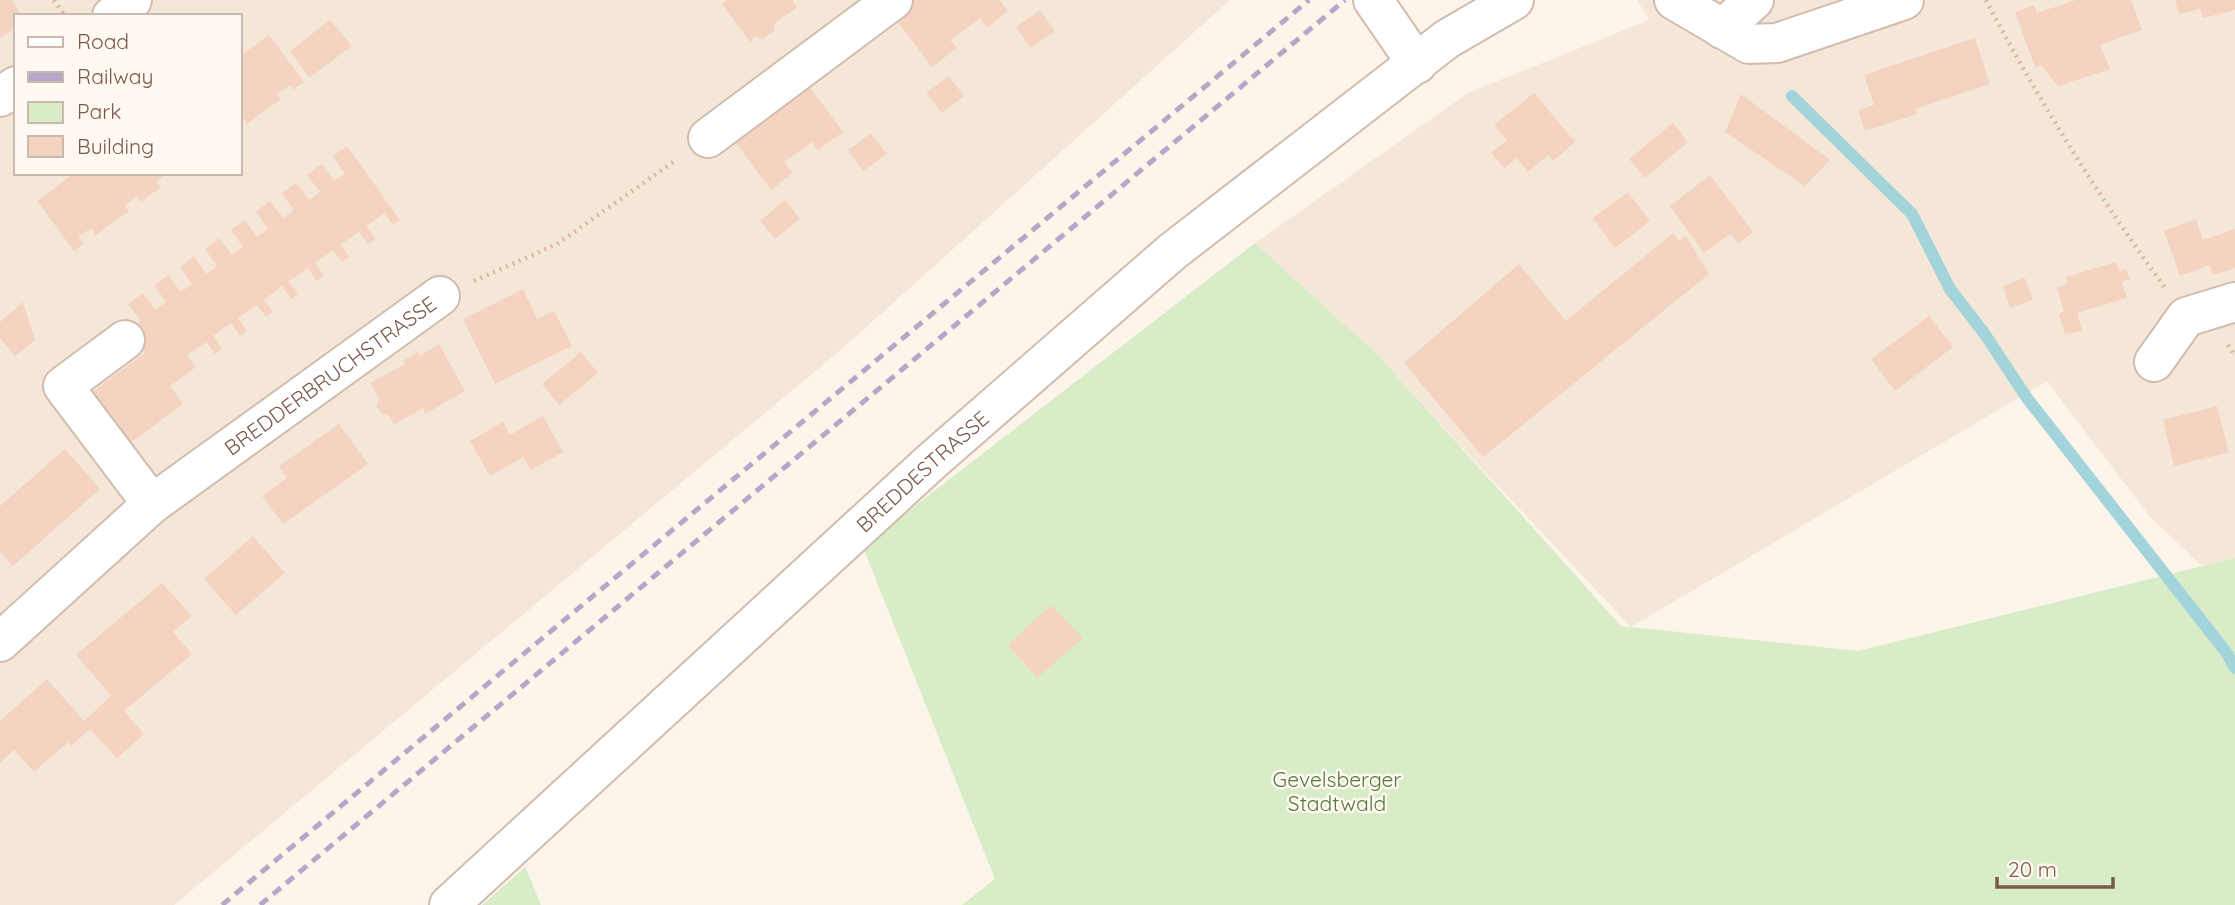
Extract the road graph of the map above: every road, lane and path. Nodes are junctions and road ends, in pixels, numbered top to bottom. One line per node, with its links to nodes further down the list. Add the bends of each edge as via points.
1 (132, 0): 9 (street)
2 (893, 0): 12 (street)
3 (1373, 0): 11 (street)
4 (1514, 0): 11 (street, BREDDESTRASSE, via 1447,39)
5 (1674, 0): 10 (street)
6 (1754, 0): 10 (street)
7 (1904, 0): 10 (street, via 1777,43 1749,44)
8 (1986, 0): 15 (path, via 2077,158)
9 (114, 14)
10 (1722, 29)
11 (1417, 64): 20 (street, BREDDESTRASSE, via 1173,251 932,461)
12 (708, 138): 13 (path, BREDDERBRUCHSTRASSE, via 557,244)
13 (440, 296): 18 (street, BREDDERBRUCHSTRASSE)
14 (2235, 302): 15 (street)
15 (2186, 317): 17 (street)
16 (125, 340): 18 (street, via 63,386)
17 (2154, 362)
18 (152, 504): 19 (street, BREDDERBRUCHSTRASSE)
19 (0, 642)
20 (449, 905)

